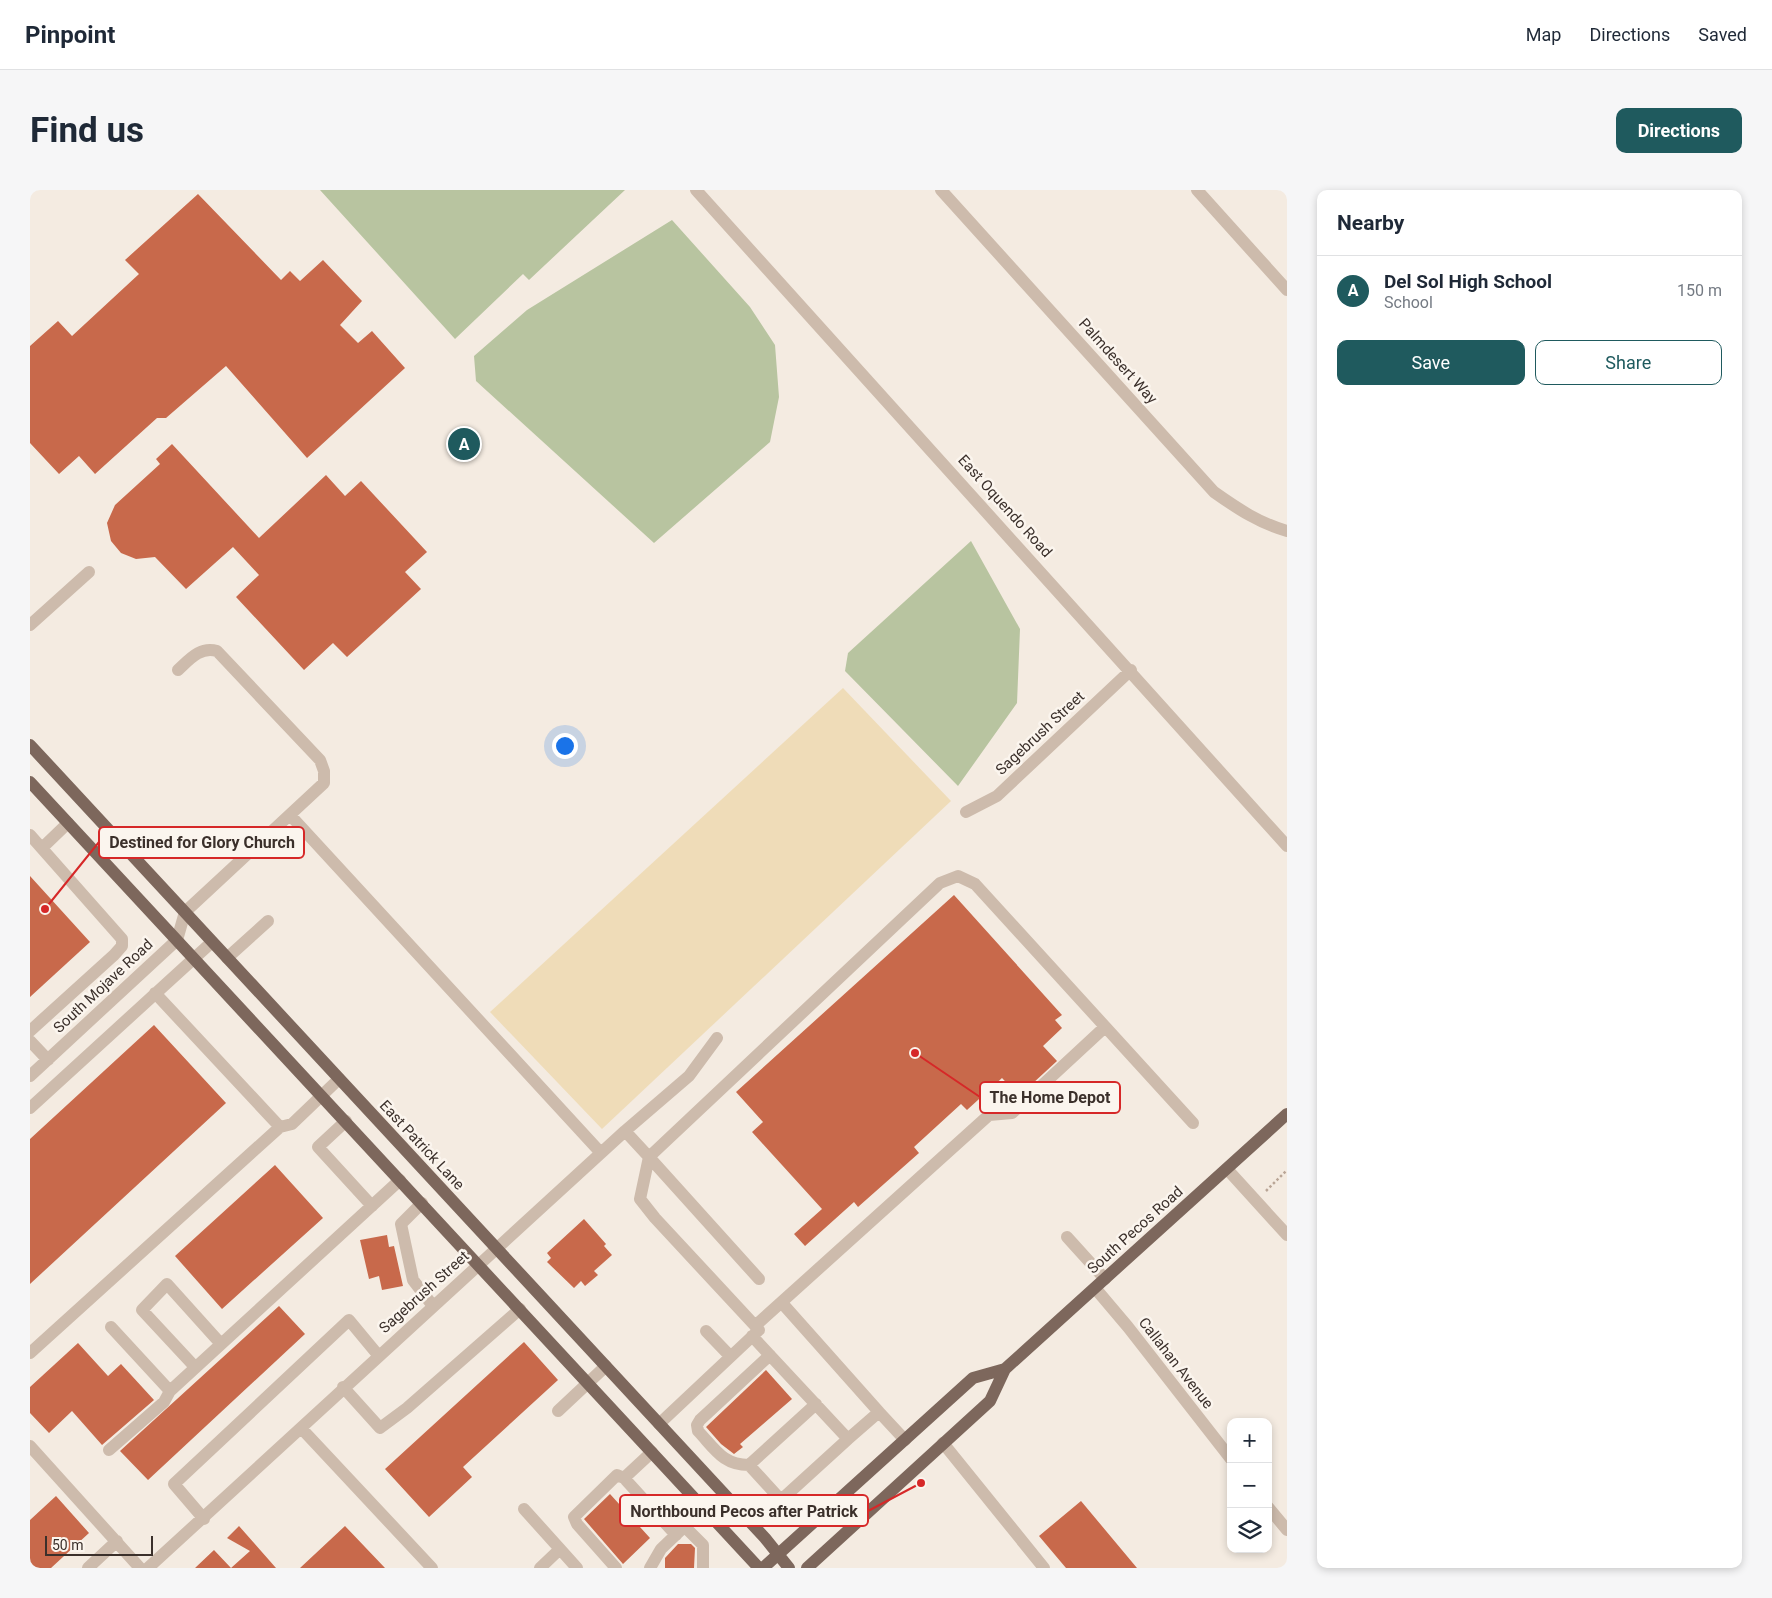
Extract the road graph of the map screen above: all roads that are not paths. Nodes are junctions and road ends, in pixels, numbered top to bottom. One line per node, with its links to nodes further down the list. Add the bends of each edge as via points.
1 (696, 190): 9 (street, East Oquendo Road)
2 (941, 190): 5 (street, Palmdesert Way, via 1214,492 1250,517)
3 (1198, 190): 4 (street)
4 (1287, 290)
5 (1287, 531)
6 (89, 572): 7 (street)
7 (30, 625)
8 (178, 670): 13 (street, via 198,652 217,651 320,760 324,783)
9 (1131, 670): 12 (street, Sagebrush Street, via 997,796); 16 (street, East Oquendo Road)
10 (30, 745): 18 (main road, East Patrick Lane)
11 (30, 782): 14 (main road)
12 (966, 812)
13 (290, 815): 18 (street); 39 (street)
14 (68, 823): 17 (street); 20 (main road)
15 (30, 836): 17 (street)
16 (1287, 846)
17 (42, 848): 26 (street, via 122,939 122,946)
18 (185, 912): 20 (street, South Mojave Road); 21 (main road, East Patrick Lane)
19 (268, 921): 23 (street)
20 (177, 940): 22 (main road); 29 (street, South Mojave Road)
21 (212, 942): 22 (street); 23 (main road, East Patrick Lane)
22 (194, 958): 24 (street); 32 (main road)
23 (227, 958): 31 (main road, East Patrick Lane)
24 (155, 993): 33 (street); 37 (street)
25 (1105, 1027): 36 (street); 40 (street, via 975,884 958,876 940,884); 52 (street, via 1012,1113 989,1115)
26 (30, 1031)
27 (717, 1038): 38 (street, Sagebrush Street, via 689,1076)
28 (30, 1041): 29 (street)
29 (48, 1060): 30 (street, South Mojave Road)
30 (30, 1076)
31 (339, 1079): 32 (street); 47 (main road, East Patrick Lane)
32 (322, 1096): 35 (main road); 37 (street, via 292,1124)
33 (30, 1108)
34 (1287, 1114): 41 (main road, South Pecos Road)
35 (346, 1121): 42 (main road); 44 (street, via 318,1147)
36 (1193, 1123)
37 (280, 1126): 59 (street)
38 (625, 1131): 39 (street, Sagebrush Street); 40 (street)
39 (601, 1153): 47 (street, Sagebrush Street)
40 (649, 1157): 49 (street); 57 (street, via 640,1199)
41 (1227, 1169): 45 (street); 50 (main road, South Pecos Road)
42 (400, 1180): 43 (main road); 44 (street)
43 (422, 1203): 48 (main road); 53 (street, via 400,1224 413,1280)
44 (372, 1206): 58 (street)
45 (1287, 1235)
46 (1067, 1237): 50 (street)
47 (496, 1248): 48 (street, Sagebrush Street); 63 (main road, East Patrick Lane)
48 (479, 1265): 53 (street, Sagebrush Street); 54 (main road)
49 (759, 1279)
50 (1105, 1279): 51 (main road, South Pecos Road)
51 (1095, 1288): 65 (main road, South Pecos Road); 80 (street, Callahan Avenue)
52 (782, 1302): 57 (street); 71 (street)
53 (434, 1306): 60 (street, Sagebrush Street)
54 (520, 1309): 66 (main road); 67 (street, via 380,1428)
55 (111, 1327): 68 (street)
56 (706, 1331): 62 (street)
57 (754, 1331): 61 (street); 62 (street)
58 (221, 1344): 64 (street); 64 (street, via 167,1284 142,1310)
59 (30, 1353)
60 (378, 1355): 67 (street, Sagebrush Street); 86 (street, via 349,1320 174,1484)
61 (770, 1355): 69 (street); 81 (street, via 697,1425 698,1431 727,1462)
62 (730, 1356): 72 (street)
63 (606, 1366): 66 (street); 72 (main road, East Patrick Lane)
64 (195, 1367): 68 (street)
65 (1005, 1369): 75 (main road, South Pecos Road, via 974,1378); 76 (main road, South Pecos Road, via 990,1401)
66 (588, 1382): 70 (street); 79 (main road)
67 (343, 1387): 73 (street, Sagebrush Street)
68 (170, 1391): 78 (street, via 164,1402)
69 (816, 1404): 74 (street); 81 (street)
70 (558, 1410)
71 (879, 1412): 74 (street); 75 (street)
72 (659, 1424): 91 (main road, East Patrick Lane)
73 (301, 1428): 86 (street, Sagebrush Street); 95 (street)
74 (848, 1439): 81 (street, via 781,1500)
75 (905, 1440): 91 (main road, South Pecos Road)
76 (943, 1443): 103 (main road, South Pecos Road); 104 (street)
77 (30, 1446): 89 (street)
78 (109, 1450)
79 (652, 1452): 82 (street); 83 (main road)
80 (1227, 1454)
81 (749, 1466)
82 (624, 1478): 88 (street); 98 (street, via 617,1475 574,1517)
83 (704, 1508): 88 (street); 101 (main road)
84 (1270, 1508): 87 (street)
85 (524, 1509): 90 (street)
86 (204, 1519): 94 (street, Sagebrush Street)
87 (1287, 1530)
88 (680, 1531): 99 (street, via 661,1549); 100 (street, via 703,1545)
89 (116, 1541): 92 (street); 93 (street)
90 (560, 1549): 96 (street); 97 (street)
91 (779, 1554): 101 (main road, South Pecos Road); 102 (main road, East Patrick Lane)
92 (88, 1568)
93 (140, 1568)
94 (148, 1568)
95 (432, 1568)
96 (540, 1568)
97 (577, 1568)
98 (616, 1568)
99 (650, 1568)
100 (703, 1568)
101 (761, 1568)
102 (789, 1568)
103 (807, 1568)
104 (1044, 1568)

